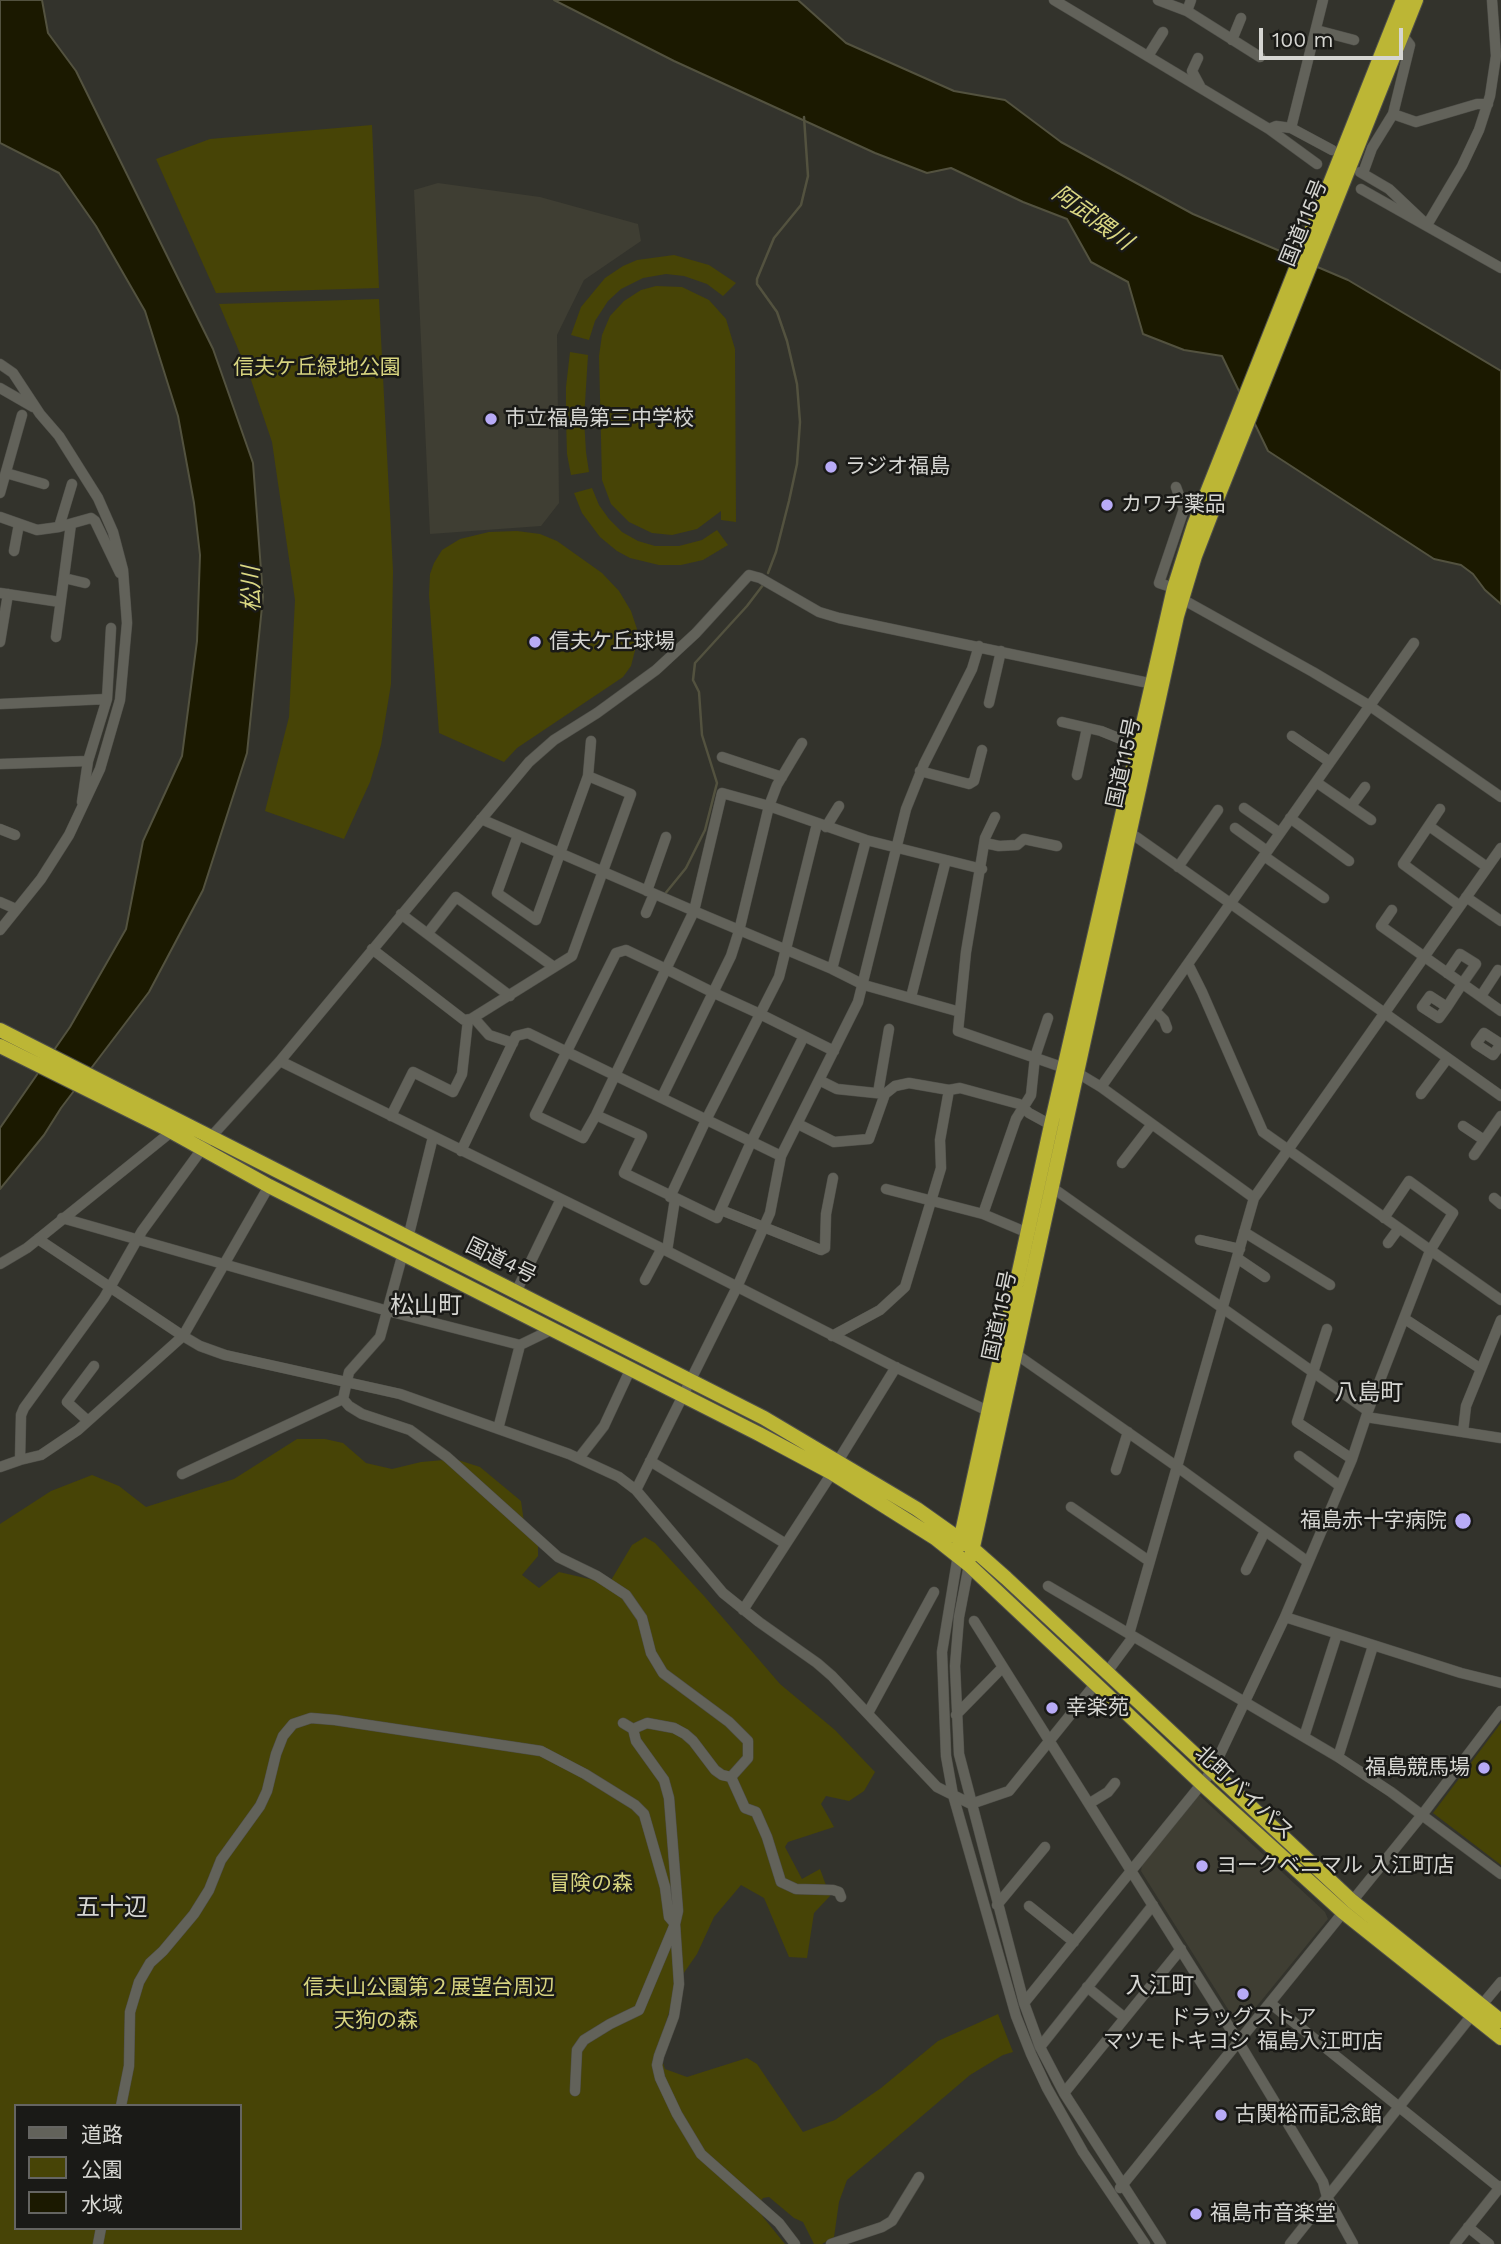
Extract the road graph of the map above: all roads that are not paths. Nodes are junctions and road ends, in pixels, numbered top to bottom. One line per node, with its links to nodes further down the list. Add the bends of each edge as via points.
1 (1054, 0): 16 (street)
2 (1157, 0): 8 (street)
3 (1191, 0): 8 (street)
4 (1323, 0): 10 (street)
5 (1403, 0): 26 (highway, 国道115号)
6 (1416, 0): 13 (highway, 国道115号)
7 (1492, 0): 12 (street)
8 (1187, 12): 14 (street)
9 (1241, 18): 14 (street)
10 (1316, 30): 15 (street); 22 (street)
11 (1163, 32): 16 (street)
12 (1498, 34): 20 (street)
13 (1403, 36): 21 (street, via 1410,45); 26 (highway, 国道115号)
14 (1232, 40): 17 (street)
15 (1354, 40)
16 (1148, 56): 19 (street)
17 (1260, 57)
18 (1198, 58): 19 (street, via 1192,71)
19 (1200, 87): 23 (street)
20 (1488, 104): 21 (street, via 1416,122); 28 (street, via 1462,166)
21 (1393, 114): 28 (street, via 1361,172 1389,189)
22 (1291, 128): 23 (street); 24 (street)
23 (1269, 129): 25 (street)
24 (1332, 150)
25 (1317, 164)
26 (1338, 181): 48 (highway, 国道115号, via 1212,496 1195,556)
27 (1361, 189): 28 (street)
28 (1427, 225): 29 (street)
29 (1501, 268)
30 (0, 364): 32 (street, via 13,373)
31 (0, 387): 32 (street)
32 (40, 414): 45 (street, via 98,498 113,532)
33 (22, 415): 34 (street)
34 (6, 473): 35 (street); 38 (street)
35 (44, 484)
36 (72, 484): 42 (street)
37 (1177, 487): 48 (street, via 1184,509 1159,583)
38 (0, 493)
39 (0, 517): 40 (street)
40 (19, 524): 42 (street, via 37,530); 43 (street)
41 (71, 524): 42 (street); 44 (street); 45 (street, via 91,518 95,522)
42 (59, 527)
43 (14, 551)
44 (64, 579): 46 (street); 49 (street)
45 (124, 579): 79 (street, via 127,624 120,699 100,769)
46 (85, 583)
47 (4, 594): 49 (street); 52 (street)
48 (1178, 594): 56 (highway, 国道115号); 60 (street)
49 (60, 602): 51 (street)
50 (111, 628): 57 (street)
51 (56, 637)
52 (0, 638)
53 (1414, 643): 60 (street)
54 (979, 646): 55 (street); 72 (street); 88 (street, via 819,612 749,575 656,670 529,762)
55 (1001, 651): 56 (street); 58 (street)
56 (1157, 684): 66 (highway, 国道115号); 94 (highway, 国道115号)
57 (107, 699): 59 (street); 69 (street)
58 (989, 703)
59 (0, 704)
60 (1370, 706): 70 (street); 78 (street)
61 (1062, 722): 62 (street)
62 (1087, 728): 66 (street); 73 (street)
63 (1292, 736): 70 (street)
64 (591, 741): 74 (street)
65 (802, 743): 75 (street)
66 (1138, 746): 94 (highway, 国道115号)
67 (982, 750): 72 (street, via 974,781)
68 (722, 757): 75 (street)
69 (88, 761): 71 (street); 79 (street)
70 (1329, 762): 76 (street)
71 (0, 764)
72 (920, 772): 102 (street)
73 (1077, 775)
74 (588, 776): 104 (street); 111 (street, via 631,794)
75 (782, 777): 80 (street)
76 (1315, 782): 82 (street); 87 (street)
77 (1365, 787): 82 (street)
78 (1501, 797)
79 (82, 806): 117 (street, via 41,879)
80 (769, 806): 90 (street); 119 (street, via 722,793); 124 (street)
81 (839, 806): 90 (street)
82 (1351, 806): 89 (street)
83 (1244, 808): 95 (street)
84 (1440, 809): 91 (street)
85 (1218, 810): 108 (street)
86 (995, 817): 100 (street)
87 (1290, 818): 95 (street); 107 (street)
88 (481, 819): 97 (street); 121 (street)
89 (1371, 820)
90 (821, 825): 99 (street); 127 (street)
91 (1429, 826): 109 (street); 115 (street, via 1403,864)
92 (1235, 828): 105 (street)
93 (0, 829): 96 (street)
94 (1124, 832): 108 (street); 160 (highway, 国道115号)
95 (1280, 833): 105 (street)
96 (15, 835)
97 (518, 835): 104 (street); 104 (street, via 497,893 536,920)
98 (666, 837): 112 (street)
99 (866, 840): 102 (street); 132 (street)
100 (985, 843): 101 (street, via 1017,845 1024,839); 110 (street)
101 (1057, 846)
102 (897, 847): 106 (street); 136 (street)
103 (1501, 848): 109 (street)
104 (561, 853): 111 (street)
105 (1266, 853): 113 (street); 116 (street)
106 (946, 860): 110 (street); 140 (street)
107 (1349, 861)
108 (1178, 867): 116 (street)
109 (1488, 867): 115 (street)
110 (982, 869): 144 (street)
111 (603, 872): 112 (street); 130 (street, via 575,952)
112 (651, 892): 119 (street); 120 (street)
113 (1324, 898)
114 (0, 902): 117 (street)
115 (1463, 902): 122 (street); 128 (street)
116 (1230, 903): 129 (street); 146 (street)
117 (16, 909): 123 (street)
118 (1392, 910): 128 (street, via 1381,926)
119 (694, 911): 124 (street); 131 (street)
120 (646, 913)
121 (401, 914): 125 (street); 126 (street)
122 (1501, 921)
123 (0, 930)
124 (739, 931): 127 (street); 137 (street)
125 (428, 933): 130 (street, via 456,897); 138 (street)
126 (372, 949): 148 (street, via 464,1020); 159 (street)
127 (786, 949): 132 (street); 145 (street, via 779,977)
128 (1424, 957): 134 (street); 146 (street)
129 (1188, 964): 143 (street); 183 (street, via 1263,1132)
130 (554, 967): 138 (street)
131 (666, 969): 137 (street); 156 (street, via 626,950 616,953); 161 (street)
132 (832, 969): 136 (street)
133 (1498, 970): 139 (street)
134 (1447, 973): 135 (street); 135 (street, via 1460,954 1476,964)
135 (1462, 984): 139 (street); 141 (street)
136 (864, 985): 140 (street); 155 (street)
137 (714, 993): 145 (street); 168 (street)
138 (510, 996): 148 (street)
139 (1481, 996): 142 (street)
140 (911, 997): 144 (street)
141 (1447, 1007)
142 (1501, 1010)
143 (1155, 1011): 149 (street); 163 (street)
144 (960, 1012): 157 (street, via 958,1031)
145 (761, 1014): 152 (street); 173 (street)
146 (1385, 1014): 158 (street); 183 (street)
147 (1048, 1018): 157 (street)
148 (471, 1019): 153 (street, via 489,1035); 171 (street, via 462,1074 453,1092 413,1072)
149 (1167, 1028)
150 (889, 1029): 165 (street)
151 (0, 1030): 176 (highway, 国道4号)
152 (804, 1036): 155 (street); 181 (street)
153 (513, 1044): 156 (street, via 516,1036 528,1033); 184 (street)
154 (0, 1046): 176 (highway, 国道4号)
155 (834, 1051): 162 (street)
156 (566, 1052): 161 (street); 170 (street, via 536,1115 583,1138)
157 (1035, 1057): 160 (street); 169 (street, via 1031,1095)
158 (1447, 1059): 166 (street); 167 (street)
159 (280, 1061): 171 (street); 182 (street)
160 (1071, 1070): 163 (street); 177 (highway, 国道115号); 189 (highway, 国道115号)
161 (615, 1074): 168 (street); 170 (street)
162 (819, 1080): 165 (street, via 837,1089); 174 (street)
163 (1101, 1087): 175 (street)
164 (949, 1090): 165 (street, via 909,1083); 169 (street, via 991,1095); 195 (street, via 940,1140 941,1167)
165 (881, 1093): 174 (street, via 869,1139 834,1142)
166 (1421, 1094)
167 (1501, 1096)
168 (663, 1097): 173 (street)
169 (1022, 1108): 177 (street); 197 (street)
170 (596, 1115): 192 (street, via 642,1136 624,1173)
171 (391, 1116): 179 (street)
172 (1501, 1116): 180 (street)
173 (706, 1120): 181 (street); 192 (street)
174 (798, 1124): 186 (street)
175 (1152, 1124): 187 (street); 193 (street)
176 (169, 1125): 182 (highway, 国道4号); 198 (street)
177 (1051, 1125): 189 (highway, 国道115号)
178 (1463, 1126): 180 (street)
179 (433, 1137): 184 (street); 204 (street)
180 (1484, 1140): 185 (street)
181 (751, 1142): 186 (street); 196 (street)
182 (206, 1143): 190 (highway, 国道4号); 204 (highway, 国道4号); 207 (street)
183 (1287, 1150): 193 (street); 199 (street)
184 (461, 1151): 194 (street)
185 (1474, 1155)
186 (781, 1156): 200 (street)
187 (1122, 1163)
188 (833, 1178): 200 (street, via 824,1248)
189 (1045, 1185): 203 (highway, 国道115号); 222 (street); 231 (highway, 国道115号)
190 (269, 1186): 211 (highway, 国道4号); 214 (street)
191 (886, 1189): 195 (street)
192 (672, 1198): 196 (street, via 717,1218); 209 (street)
193 (1254, 1198): 202 (street)
194 (561, 1199): 209 (street); 220 (street)
195 (930, 1200): 197 (street); 229 (street, via 905,1287 880,1310)
196 (721, 1210): 200 (street)
197 (983, 1214): 203 (street)
198 (62, 1218): 205 (street); 207 (street)
199 (1384, 1218): 201 (street); 210 (street, via 1409,1181 1453,1213)
200 (764, 1228): 219 (street)
201 (1399, 1228): 208 (street); 210 (street)
202 (1244, 1232): 212 (street); 217 (street)
203 (1028, 1233): 231 (highway, 国道115号)
204 (408, 1238): 220 (highway, 国道4号)
205 (38, 1239): 213 (street); 218 (street)
206 (1200, 1240): 212 (street)
207 (138, 1241): 214 (street); 218 (street)
208 (1388, 1243)
209 (665, 1249): 216 (street); 219 (street)
210 (1430, 1251): 221 (street); 224 (street)
211 (403, 1253): 223 (street); 226 (highway, 国道4号)
212 (1238, 1254): 215 (street); 222 (street)
213 (0, 1264)
214 (226, 1264): 223 (street); 228 (street)
215 (1265, 1277)
216 (645, 1280)
217 (1329, 1285)
218 (110, 1287): 228 (street); 251 (street, via 24,1408)
219 (737, 1287): 229 (street); 238 (street)
220 (516, 1292): 238 (highway, 国道4号)
221 (1501, 1300)
222 (1222, 1310): 236 (street); 253 (street)
223 (388, 1311): 230 (street); 237 (street, via 380,1337 349,1372)
224 (1405, 1318): 235 (street); 242 (street)
225 (1501, 1320): 235 (street)
226 (553, 1329): 230 (street); 234 (highway, 国道4号)
227 (1327, 1329): 236 (street)
228 (183, 1336): 237 (street, via 225,1355); 243 (street)
229 (832, 1336): 233 (street)
230 (520, 1345): 244 (street)
231 (1008, 1351): 241 (highway, 国道115号); 245 (street); 263 (highway, 国道115号)
232 (94, 1366): 243 (street, via 67,1402)
233 (896, 1367): 241 (street); 255 (street)
234 (631, 1368): 239 (highway, 国道4号); 249 (street, via 604,1426)
235 (1480, 1368): 246 (street, via 1466,1406)
236 (1314, 1371): 242 (street); 250 (street, via 1297,1422)
237 (347, 1381): 240 (street); 244 (street, via 400,1394)
238 (691, 1381): 239 (street); 255 (highway, 国道4号, via 764,1418)
239 (684, 1395): 252 (street); 255 (highway, 国道4号)
240 (343, 1399): 257 (street); 290 (street, via 362,1414 410,1430 447,1457 558,1557 626,1595 642,1618 651,1653 663,1673 748,1741 748,1758)
241 (988, 1411): 263 (highway, 国道115号)
242 (1367, 1414): 246 (street); 250 (street)
243 (88, 1421): 251 (street, via 41,1455)
244 (498, 1429): 249 (street)
245 (1128, 1432): 253 (street); 256 (street)
246 (1463, 1432): 247 (street)
247 (1501, 1438)
248 (1299, 1456): 258 (street)
249 (579, 1458): 259 (street)
250 (1352, 1459): 258 (street)
251 (20, 1460): 254 (street)
252 (650, 1461): 259 (street); 262 (street)
253 (1176, 1466): 261 (street); 264 (street)
254 (0, 1467)
255 (835, 1467): 262 (street); 263 (highway, 国道4号)
256 (1116, 1470)
257 (183, 1474)
258 (1340, 1486): 265 (street)
259 (636, 1490): 270 (street, via 703,1571)
260 (1070, 1507): 264 (street)
261 (1265, 1531): 265 (street); 267 (street)
262 (786, 1544): 270 (street)
263 (963, 1548): 266 (highway, 国道115号); 277 (highway, 北町バイパス); 293 (street, via 942,1652 946,1756)
264 (1149, 1561): 274 (street)
265 (1308, 1562): 271 (street)
266 (969, 1565): 278 (highway, 北町バイパス); 283 (street, via 957,1637)
267 (1246, 1570)
268 (1048, 1586): 274 (street)
269 (934, 1592): 282 (street)
270 (743, 1610): 282 (street, via 817,1663)
271 (1285, 1617): 273 (street); 280 (street)
272 (974, 1621): 276 (street)
273 (1337, 1634): 275 (street); 286 (street)
274 (1131, 1635): 277 (street); 280 (street)
275 (1373, 1646): 279 (street); 288 (street)
276 (1003, 1667): 283 (street); 287 (street)
277 (1107, 1672): 289 (highway, 北町バイパス)
278 (1096, 1683): 287 (street); 292 (highway, 北町バイパス)
279 (1501, 1683)
280 (1244, 1704): 286 (street); 289 (street)
281 (1501, 1711): 296 (street)
282 (868, 1713): 293 (street, via 937,1787)
283 (956, 1715): 295 (street, via 959,1754)
284 (623, 1723): 285 (street)
285 (633, 1729): 290 (street, via 648,1723 674,1728 693,1741 715,1769); 305 (street, via 633,1737 664,1780 669,1798 678,1912)
286 (1304, 1737): 288 (street)
287 (1050, 1740): 294 (street); 295 (street, via 1009,1791)
288 (1339, 1757): 296 (street)
289 (1212, 1771): 292 (street); 304 (highway, 北町バイパス)
290 (731, 1777): 300 (street, via 743,1805 760,1818 781,1882 792,1888 833,1890)
291 (1115, 1783): 294 (street)
292 (1202, 1784): 298 (street); 304 (highway, 北町バイパス)
293 (953, 1795): 295 (street); 325 (street, via 1031,2054 1083,2152)
294 (1090, 1803): 298 (street)
295 (971, 1804): 301 (street)
296 (1422, 1815): 299 (street); 304 (street)
297 (1045, 1847): 301 (street)
298 (1133, 1870): 302 (street); 306 (street)
299 (1501, 1874)
300 (841, 1897)
301 (997, 1905): 310 (street)
302 (1153, 1905): 307 (street); 309 (street)
303 (1029, 1906): 306 (street)
304 (1348, 1907): 311 (street); 312 (highway, 北町バイパス)
305 (675, 1924): 318 (street, via 639,2010 584,2040 577,2050); 320 (street, via 669,1917 643,1814 555,1756 334,1720 300,1721 283,1737 260,1806 221,1860 204,1898 150,1962 139,1982 130,2012 129,2066); 328 (street, via 679,1984 674,2016 657,2065 660,2078 701,2154 770,2215)
306 (1074, 1942): 310 (street)
307 (1181, 1949): 313 (street); 316 (street)
308 (1501, 1982): 312 (street)
309 (1087, 1987): 313 (street); 317 (street)
310 (1024, 2003): 317 (street)
311 (1270, 2003): 316 (street); 321 (street)
312 (1477, 2010): 314 (highway, 北町バイパス); 315 (highway, 北町バイパス); 321 (street)
313 (1125, 2018): 319 (street)
314 (1501, 2021)
315 (1501, 2038)
316 (1238, 2040): 323 (street); 326 (street)
317 (1040, 2047): 319 (street)
318 (575, 2091)
319 (1064, 2093): 323 (street)
320 (121, 2104)
321 (1400, 2108): 324 (street); 326 (street)
322 (919, 2177): 329 (street, via 892,2221)
323 (1123, 2185): 325 (street); 331 (street)
324 (1500, 2188): 327 (street)
325 (1113, 2197): 330 (street)
326 (1328, 2197): 332 (street); 333 (street)
327 (1468, 2227): 334 (street); 335 (street)
328 (795, 2244)
329 (831, 2244)
330 (1145, 2244)
331 (1161, 2244)
332 (1290, 2244)
333 (1353, 2244)
334 (1455, 2244)
335 (1489, 2244)

